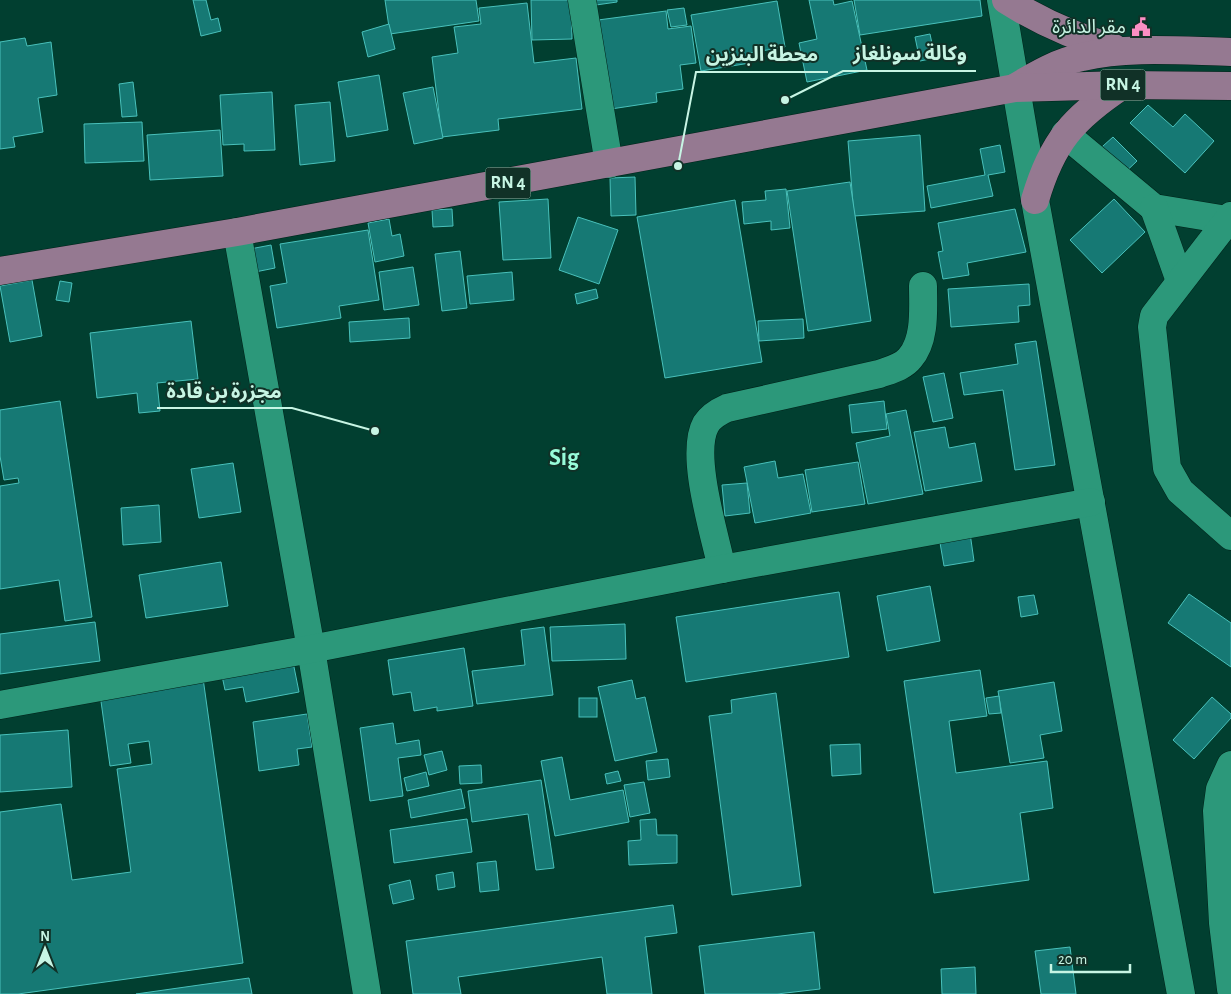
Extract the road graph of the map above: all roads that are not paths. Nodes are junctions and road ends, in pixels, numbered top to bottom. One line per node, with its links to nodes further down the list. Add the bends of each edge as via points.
1 (582, 0): 10 (street)
2 (1001, 0): 8 (street)
3 (1006, 0): 4 (main road, via 1039,21 1074,36)
4 (1127, 52): 5 (main road, RN 4); 8 (main road, RN 4, via 1083,56 1061,63)
5 (1231, 52)
6 (1123, 84): 7 (main road, RN 4); 8 (main road, RN 4); 9 (main road, via 1091,106)
7 (1231, 86)
8 (1015, 88): 10 (main road, RN 4); 11 (street)
9 (1065, 134): 11 (main road, via 1048,162); 12 (street)
10 (609, 164): 14 (main road, RN 4)
11 (1035, 200): 18 (street)
12 (1154, 208): 13 (street); 16 (street)
13 (1229, 218): 16 (street)
14 (237, 232): 15 (main road, RN 4); 21 (street)
15 (0, 271)
16 (1180, 281): 19 (street, via 1154,316 1152,327 1165,461 1180,492)
17 (922, 286): 20 (street, via 922,329 910,359 897,368 727,408 714,414 706,425 700,454 701,472)
18 (1091, 502): 20 (street); 26 (street)
19 (1231, 536)
20 (722, 569): 21 (street)
21 (311, 649): 22 (street); 25 (street)
22 (0, 706)
23 (1231, 766): 24 (street, via 1220,789 1217,811 1223,923)
24 (1231, 989)
25 (367, 994)
26 (1181, 994)

